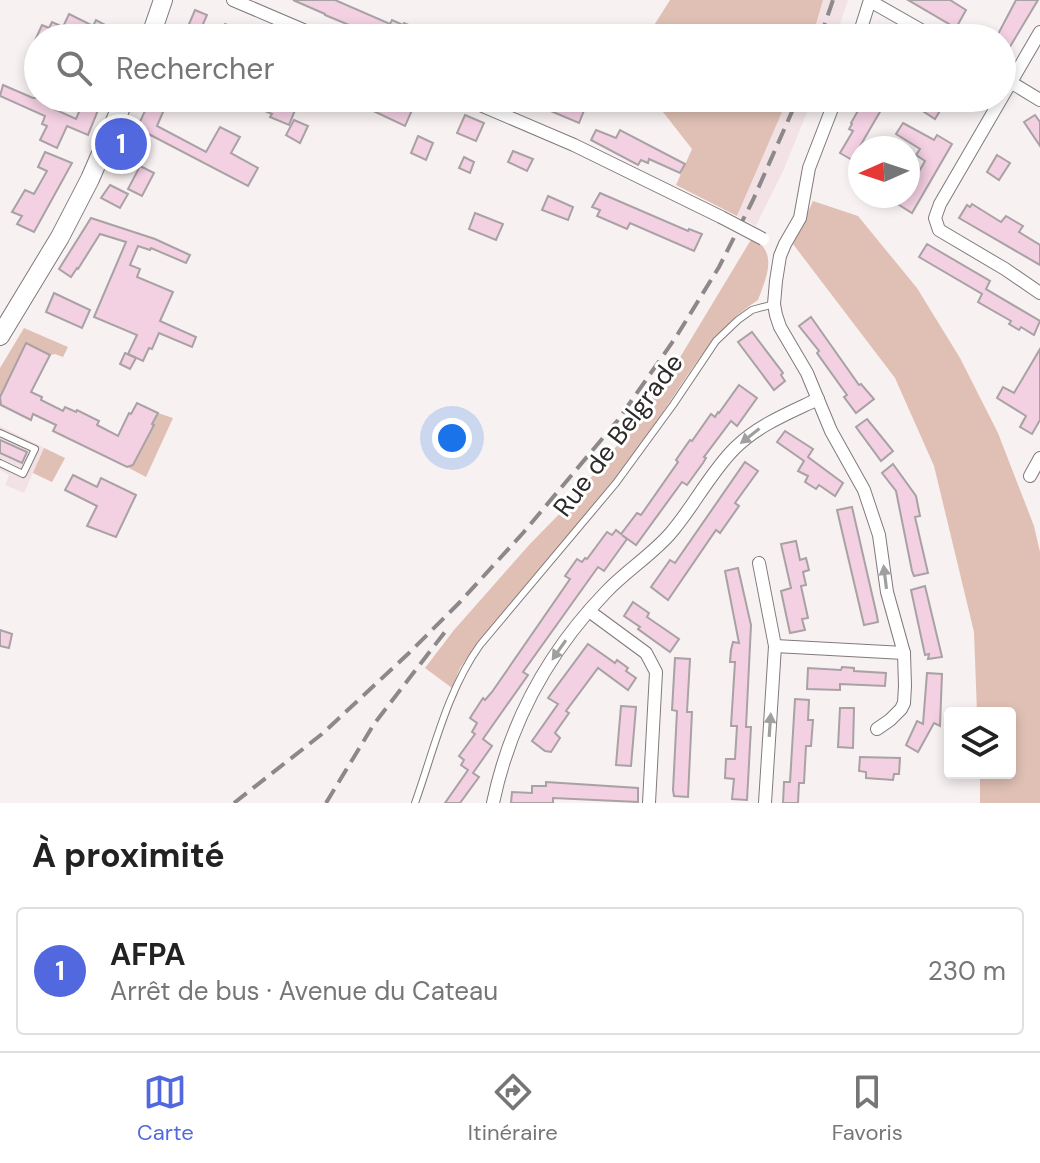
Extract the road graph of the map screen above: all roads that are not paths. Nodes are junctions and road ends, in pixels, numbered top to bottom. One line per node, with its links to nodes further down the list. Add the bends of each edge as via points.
1 (163, 0): 4 (main road)
2 (233, 0): 5 (street)
3 (870, 0): 6 (street); 7 (street)
4 (155, 24)
5 (289, 24)
6 (862, 24)
7 (911, 24)
8 (1040, 32): 9 (street)
9 (1016, 67)
10 (1016, 85): 11 (street)
11 (1040, 100)
12 (119, 112): 16 (main road)
13 (497, 112): 17 (street, bridge)
14 (831, 112): 17 (street, via 809,168 800,218)
15 (990, 112): 18 (street, via 935,223)
16 (68, 219): 20 (main road, via 39,253); 21 (main road)
17 (783, 249): 19 (street)
18 (1040, 293)
19 (774, 304): 22 (street, via 780,327); 32 (lane, Rue de Belgrade, via 752,310 716,341 616,483 480,645 454,693)
20 (0, 316)
21 (0, 336)
22 (818, 399): 28 (street, one-way to 28, via 741,442 668,536); 30 (street, one-way to 22, via 872,512)
23 (0, 433): 25 (lane, via 35,449 23,474)
24 (1040, 458): 26 (street)
25 (0, 463)
26 (1030, 476)
27 (759, 563): 29 (street)
28 (589, 611): 33 (street, one-way to 33, via 528,701); 34 (street, via 646,653 656,672)
29 (775, 646): 30 (street); 35 (street, one-way to 29)
30 (904, 653): 31 (street, via 904,703)
31 (877, 729)
32 (415, 803)
33 (493, 803)
34 (649, 803)
35 (765, 803)

